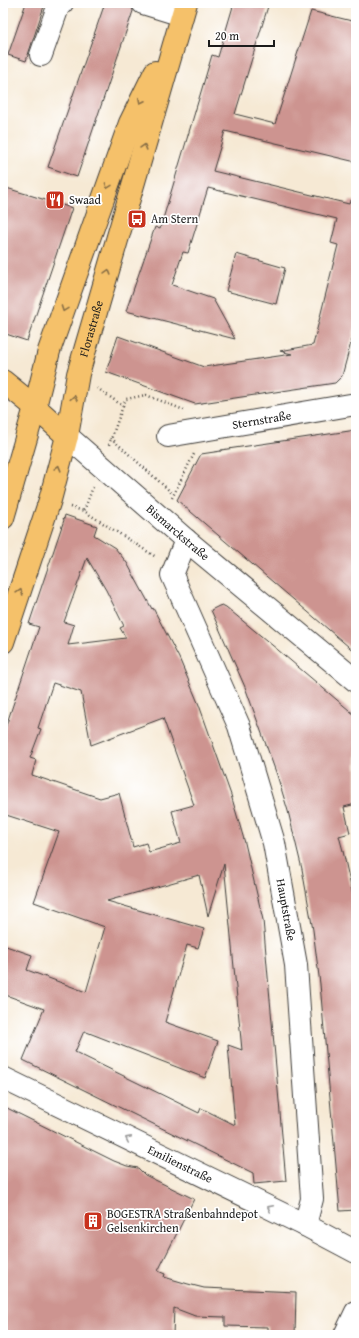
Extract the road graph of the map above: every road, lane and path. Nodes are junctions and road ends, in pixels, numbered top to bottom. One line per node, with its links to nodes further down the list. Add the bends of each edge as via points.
1 (62, 3): 4 (street, via 58,7)
2 (143, 3): 3 (street)
3 (184, 9): 8 (main road, one-way to 8, via 130,123 49,351); 11 (main road, Florastraße, one-way to 3, via 78,374)
4 (41, 55)
5 (3, 381): 8 (main road, Bismarckstraße)
6 (356, 404): 10 (street, Sternstraße)
7 (123, 406): 9 (path, via 126,399 146,395)
8 (35, 407): 11 (main road, Bismarckstraße); 15 (main road)
9 (185, 411)
10 (208, 430): 12 (street, Sternstraße); 14 (path)
11 (67, 436): 16 (street, Bismarckstraße); 18 (main road, Florastraße, one-way to 11, via 50,500)
12 (168, 436)
13 (111, 438): 14 (path)
14 (174, 494): 16 (path)
15 (3, 518)
16 (161, 518): 17 (street, Bismarckstraße)
17 (186, 540): 19 (street, Bismarckstraße); 21 (street, Hauptstraße, via 172,575 239,726 274,843 296,965 312,1199)
18 (3, 642)
19 (356, 681)
20 (3, 1078): 21 (street, Emilienstraße, one-way to 20)
21 (305, 1225): 22 (street, Emilienstraße)
22 (356, 1252)
23 (356, 1312): 24 (street)
24 (345, 1335)

